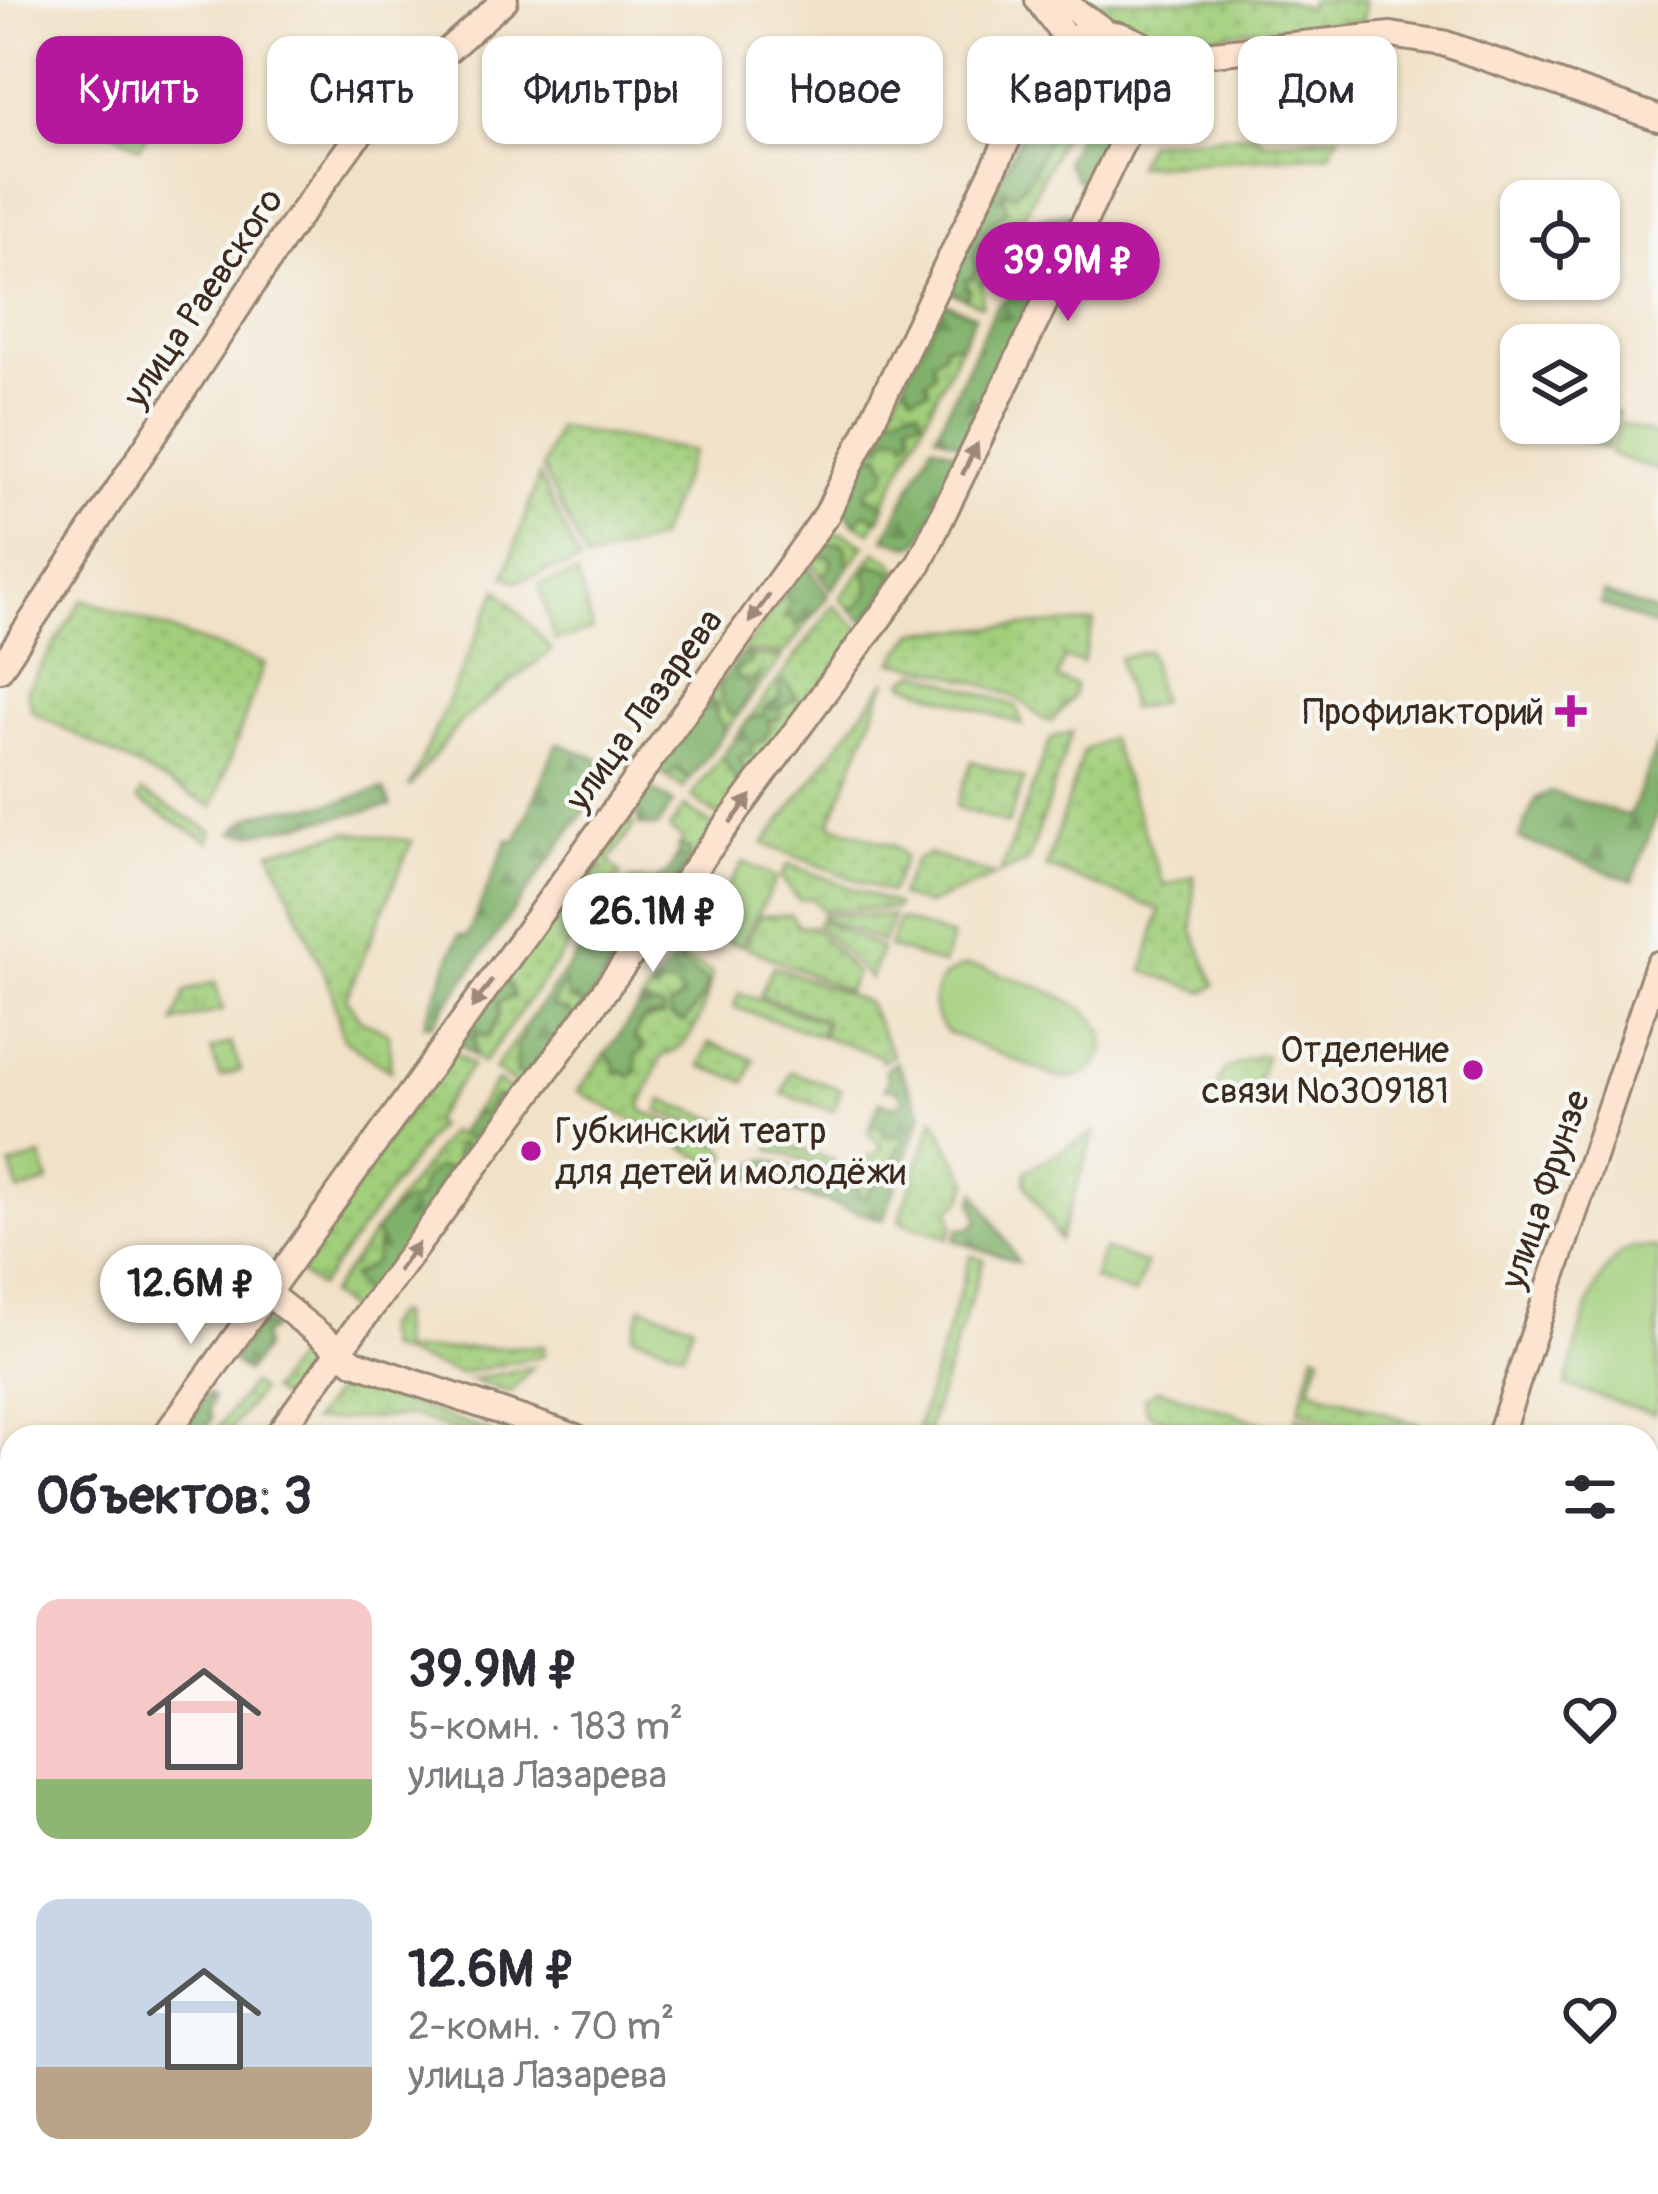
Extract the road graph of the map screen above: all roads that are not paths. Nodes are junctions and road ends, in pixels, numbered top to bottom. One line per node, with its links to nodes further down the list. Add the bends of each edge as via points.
1 (505, 0): 12 (main road, улица Раевского, via 353,142)
2 (1038, 0): 5 (main road)
3 (1060, 0): 4 (main road)
4 (1102, 29): 6 (main road); 7 (main road)
5 (1064, 36)
6 (1073, 36)
7 (1122, 36)
8 (1214, 53): 9 (main road, via 1391,35 1443,44)
9 (1658, 118)
10 (1006, 144): 14 (main road, улица Лазарева, one-way to 14, via 827,514)
11 (1122, 144): 15 (main road, one-way to 11, via 919,564)
12 (0, 669)
13 (1658, 964): 19 (main road, улица Фрунзе)
14 (267, 1293): 15 (main road); 16 (main road, улица Лазарева)
15 (339, 1352): 17 (main road); 18 (main road)
16 (173, 1425)
17 (285, 1425)
18 (541, 1425)
19 (1503, 1425)

